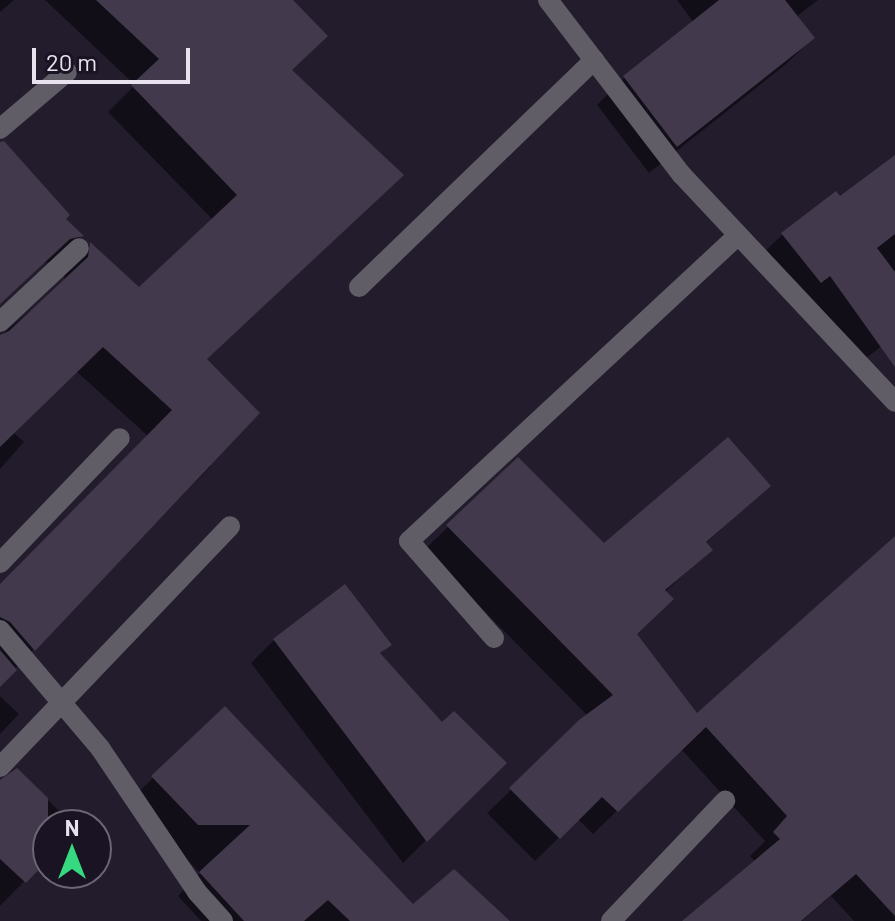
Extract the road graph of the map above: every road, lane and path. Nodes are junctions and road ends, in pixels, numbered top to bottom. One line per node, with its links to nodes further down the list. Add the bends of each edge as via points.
1 (548, 0): 2 (street)
2 (594, 60): 5 (street, via 682,175); 7 (street)
3 (67, 72): 4 (street)
4 (0, 129)
5 (738, 235): 9 (street); 14 (street, via 409,541)
6 (79, 248): 8 (street)
7 (359, 287)
8 (0, 322)
9 (895, 402)
10 (120, 438): 12 (street)
11 (230, 526): 15 (street)
12 (0, 563)
13 (0, 630): 15 (street)
14 (494, 638)
15 (63, 702): 16 (street); 18 (street)
16 (0, 767)
17 (725, 801): 19 (street)
18 (223, 921)
19 (611, 921)

